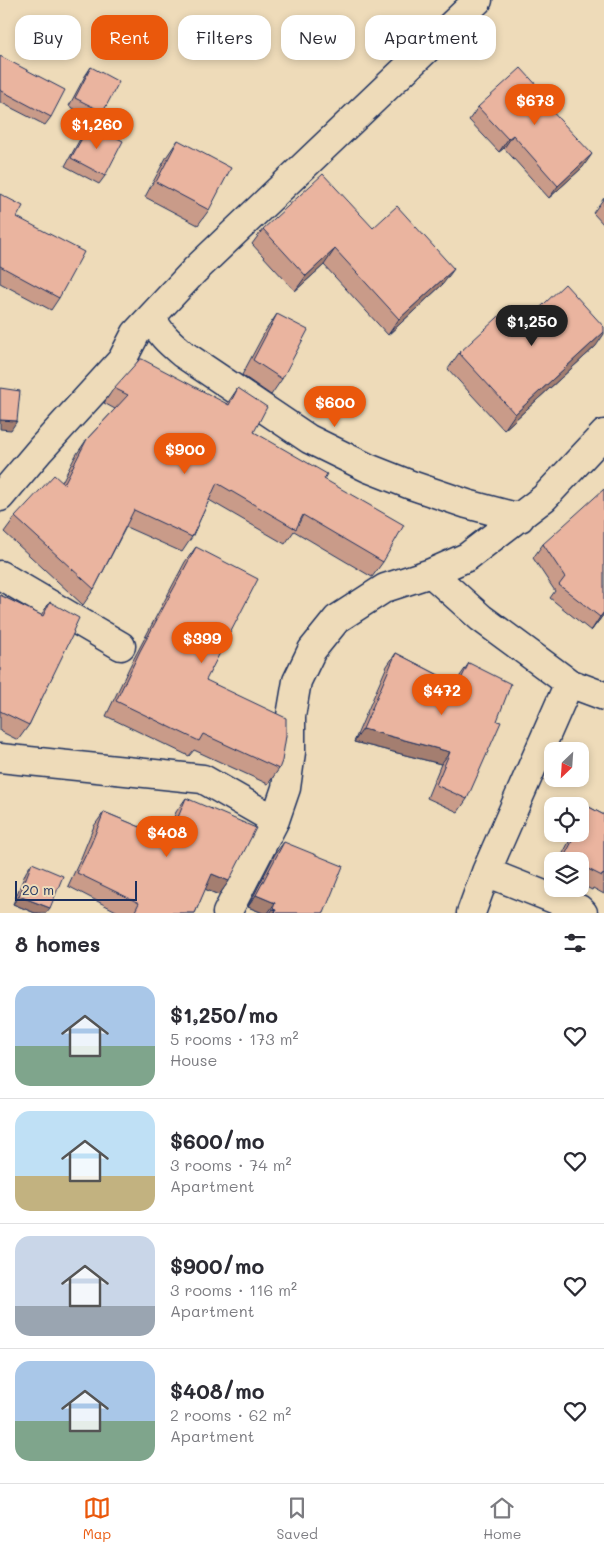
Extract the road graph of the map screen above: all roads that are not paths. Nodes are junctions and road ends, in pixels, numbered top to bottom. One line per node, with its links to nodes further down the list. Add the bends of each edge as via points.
1 (478, 0): 2 (street, via 195,270)
2 (152, 316): 4 (street, via 136,333 122,360); 5 (street, via 154,324 182,354 309,439 411,485)
3 (604, 434): 5 (street, via 544,498)
4 (0, 498)
5 (520, 518): 6 (street, via 467,557)
6 (431, 573): 9 (street, via 481,618); 12 (street, via 385,588 337,619 312,650 297,681 286,788)
7 (0, 575): 8 (street)
8 (121, 646)
9 (569, 683): 10 (street); 13 (street)
10 (604, 696)
11 (0, 758): 12 (street, via 203,779)
12 (275, 820): 14 (street)
13 (486, 872): 15 (street); 16 (street)
14 (227, 913)
15 (471, 913)
16 (583, 913)

